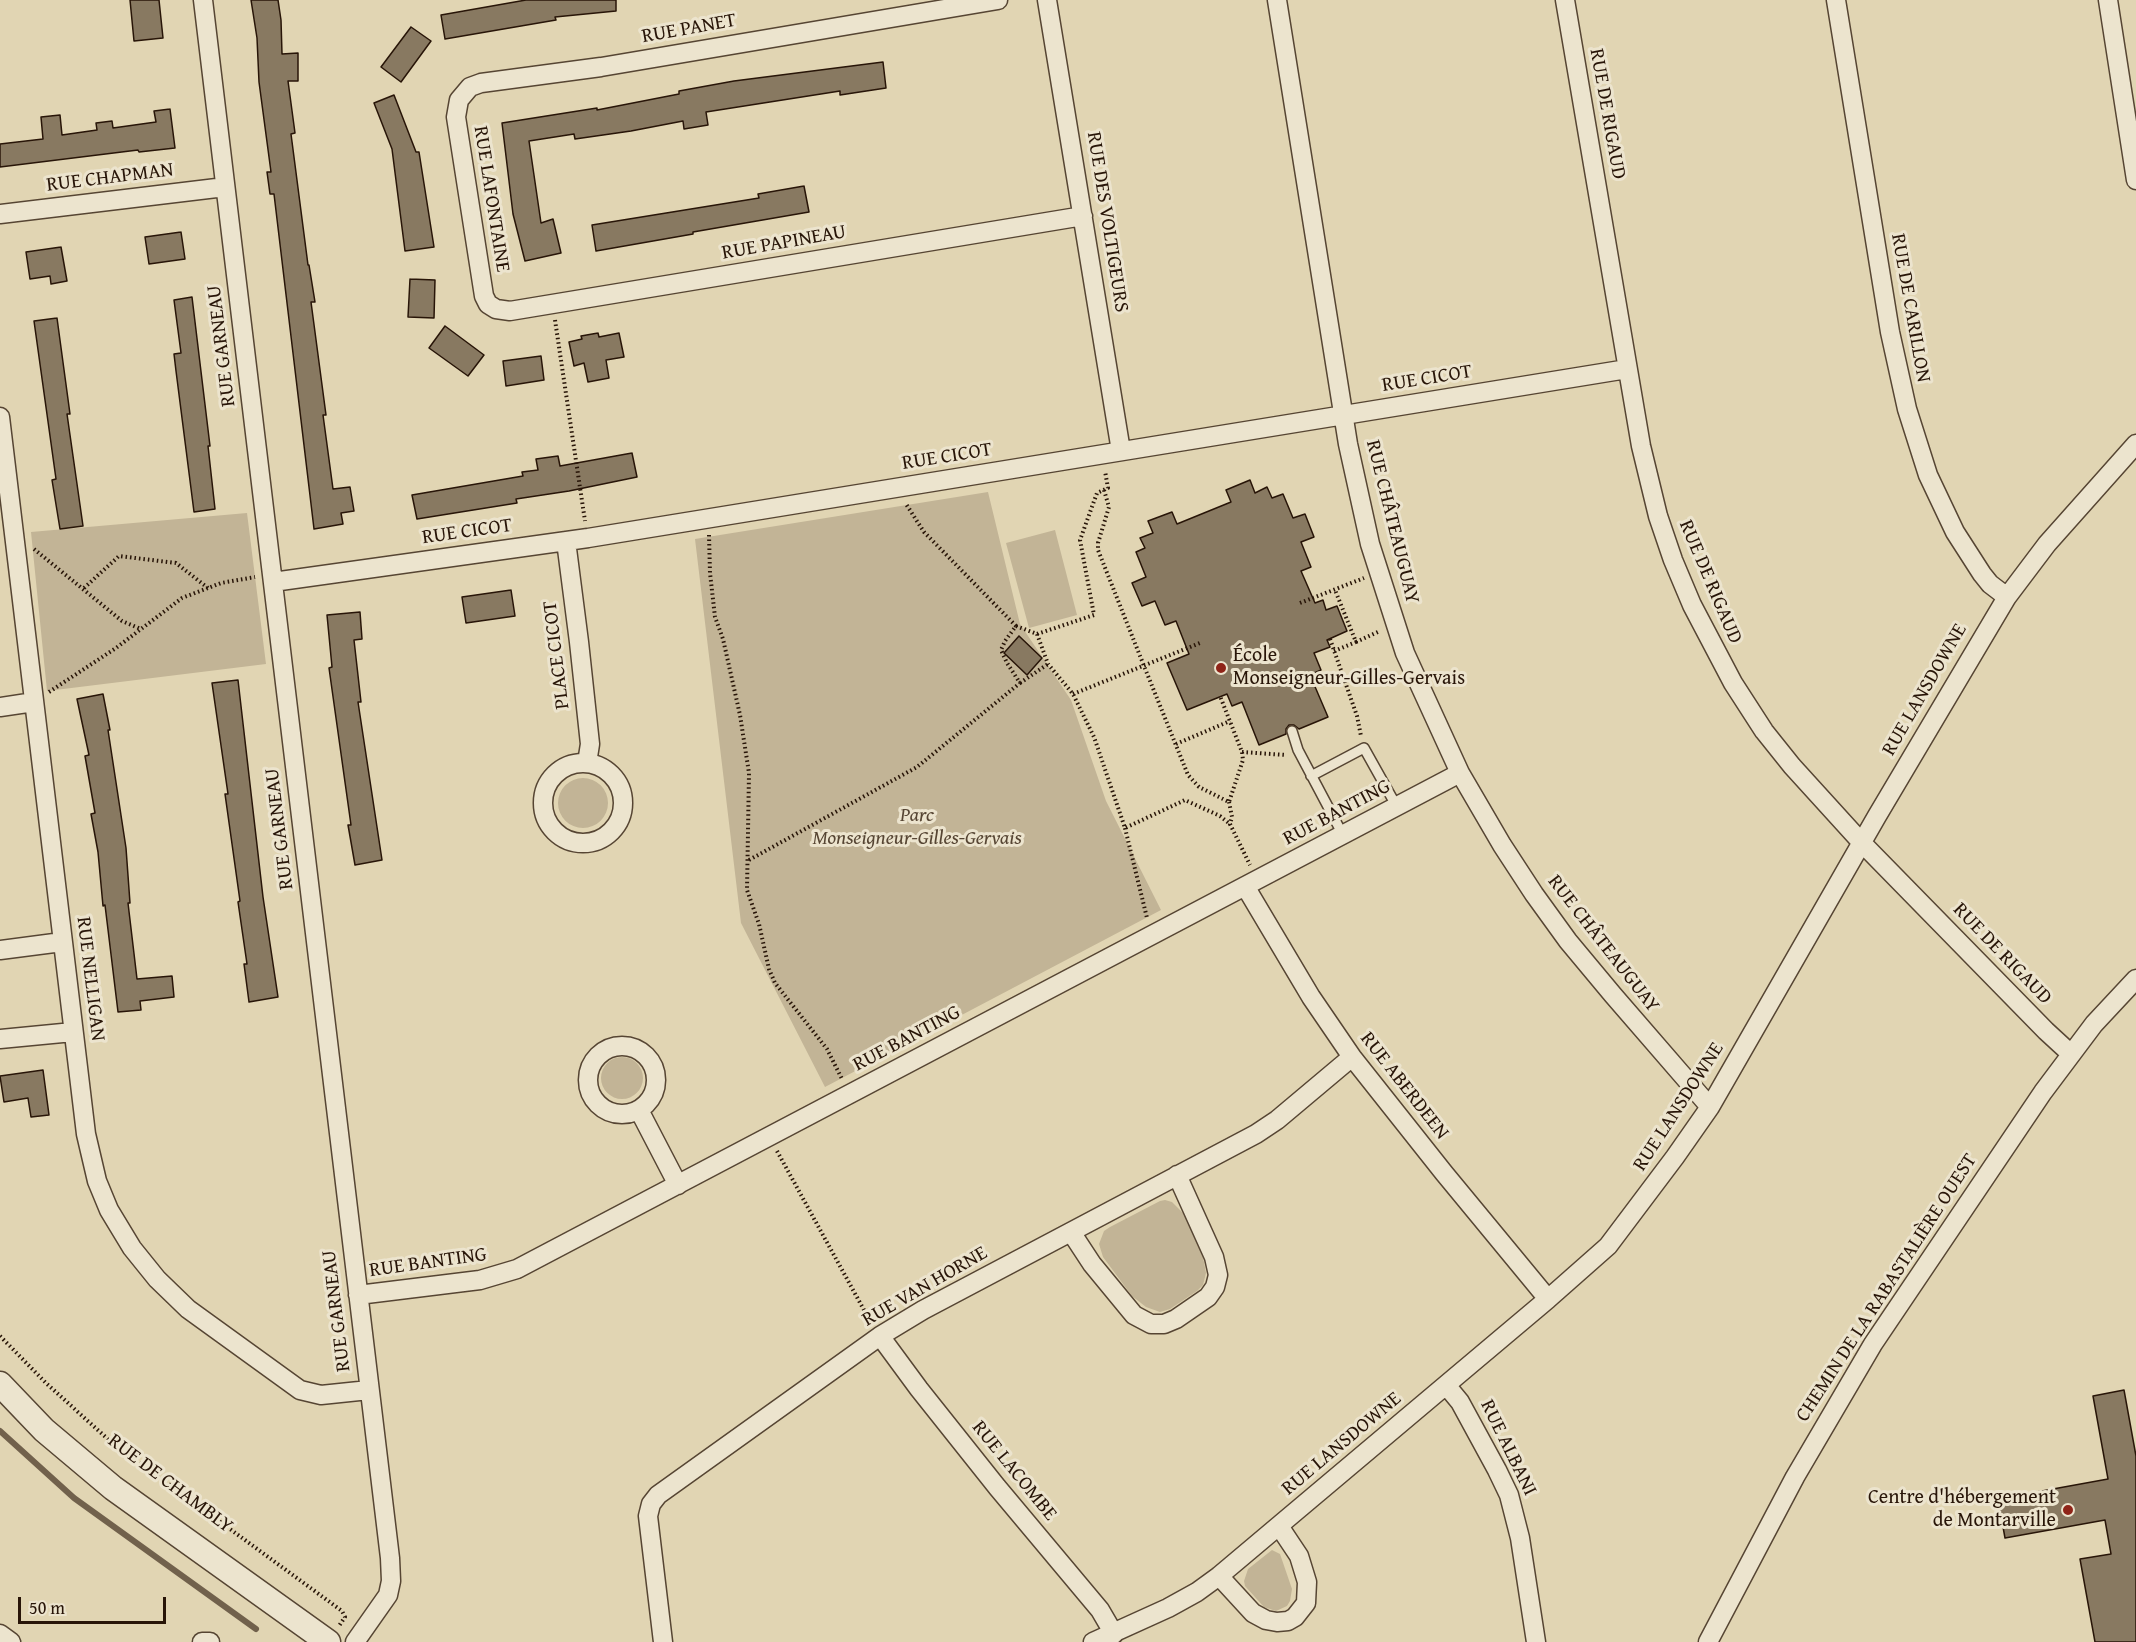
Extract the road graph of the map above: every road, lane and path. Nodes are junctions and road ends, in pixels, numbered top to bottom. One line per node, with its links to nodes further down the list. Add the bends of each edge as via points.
1 (203, 0): 10 (street, RUE GARNEAU)
2 (998, 0): 8 (street, RUE PANET, via 602,67 481,83)
3 (1047, 0): 12 (street, RUE DES VOLTIGEURS)
4 (1277, 0): 16 (street, RUE CHÂTEAUGUAY)
5 (1565, 0): 15 (street, RUE DE RIGAUD)
6 (1836, 0): 33 (street, RUE DE CARILLON, via 1890,332 1910,419 1928,475 1955,531 1982,574)
7 (2108, 0): 9 (street)
8 (462, 95): 14 (street, RUE LAFONTAINE, via 456,117 484,296)
9 (2136, 180)
10 (225, 187): 11 (street, RUE CHAPMAN); 28 (street, RUE GARNEAU)
11 (0, 214)
12 (1083, 216): 13 (street, RUE PAPINEAU); 19 (street, RUE DES VOLTIGEURS)
13 (553, 305): 14 (street, RUE PAPINEAU, via 505,312); 24 (path)
14 (492, 307)
15 (1627, 369): 16 (street, RUE CICOT); 64 (street, RUE DE RIGAUD, via 1658,516 1704,631 1764,731)
16 (1343, 416): 19 (street, RUE CICOT); 57 (street, RUE CHÂTEAUGUAY, via 1378,573 1405,653)
17 (0, 417): 20 (street, RUE NELLIGAN)
18 (2136, 444): 33 (street, RUE LANSDOWNE, via 2047,544)
19 (1121, 451): 27 (street, RUE CICOT)
20 (3, 459): 25 (street, RUE NELLIGAN)
21 (1105, 471): 22 (path, via 1108,488)
22 (1104, 490): 38 (path, via 1097,494 1080,540 1094,615); 44 (path, via 1109,507 1098,550)
23 (906, 503): 35 (path, via 924,532)
24 (586, 524)
25 (15, 534): 30 (path); 48 (street, RUE NELLIGAN)
26 (709, 534): 65 (path, via 715,617 740,715 749,773)
27 (566, 541): 28 (street, RUE CICOT); 56 (street, PLACE CICOT, via 590,744)
28 (272, 578): 31 (path, via 221,583); 83 (street, RUE GARNEAU)
29 (1364, 578): 32 (path)
30 (83, 588): 31 (path, via 119,556 176,563); 36 (path, via 122,621)
31 (209, 588): 36 (path, via 182,598)
32 (1335, 590): 34 (path); 40 (path)
33 (2007, 597): 64 (street, RUE LANSDOWNE)
34 (1300, 603)
35 (1016, 626): 38 (path); 45 (path, via 1001,650)
36 (141, 629): 48 (path)
37 (1381, 631): 40 (path)
38 (1037, 634): 43 (path)
39 (1330, 639): 42 (path)
40 (1356, 642): 42 (path)
41 (1200, 643): 44 (path)
42 (1334, 651): 53 (path)
43 (1048, 664): 45 (path); 46 (path)
44 (1144, 666): 46 (path); 52 (path)
45 (1020, 683): 65 (path, via 917,766)
46 (1073, 694): 62 (path, via 1094,737)
47 (1220, 696): 50 (path)
48 (34, 702): 49 (street); 69 (street, RUE NELLIGAN)
49 (0, 707)
50 (1230, 721): 52 (path); 55 (path)
51 (1292, 731): 54 (lane)
52 (1176, 744): 59 (path, via 1192,781)
53 (1364, 748): 58 (lane); 60 (lane)
54 (1298, 750): 55 (path, via 1288,755); 58 (lane)
55 (1242, 752): 59 (path)
56 (587, 763): 56 (street, via 560,771 545,791 543,804 552,828 573,842 598,840 610,833 623,810 618,783 609,773)
57 (1460, 773): 60 (street, RUE BANTING); 77 (street, RUE CHÂTEAUGUAY, via 1502,845 1568,940)
58 (1311, 776): 63 (lane)
59 (1229, 802): 61 (path)
60 (1397, 807): 63 (street, RUE BANTING)
61 (1230, 824): 62 (path, via 1185,800); 66 (path)
62 (1125, 828): 68 (path)
63 (1343, 835): 67 (street, RUE BANTING)
64 (1862, 843): 74 (street, RUE DE RIGAUD); 77 (street, RUE LANSDOWNE)
65 (748, 860): 76 (path, via 747,890 775,983 827,1049)
66 (1250, 865)
67 (1245, 886): 75 (street, RUE ABERDEEN); 81 (street, RUE BANTING)
68 (1148, 919)
69 (62, 942): 70 (street); 72 (street, RUE NELLIGAN)
70 (0, 950)
71 (2133, 988): 74 (street, CHEMIN DE LA RABASTALIÈRE OUEST, via 2100,1017)
72 (74, 1032): 73 (street); 89 (street, RUE NELLIGAN, via 92,1165 109,1210 143,1262 188,1309 300,1390 321,1395)
73 (0, 1040)
74 (2071, 1054): 103 (street, CHEMIN DE LA RABASTALIÈRE OUEST, via 1873,1344 1795,1478)
75 (1352, 1057): 80 (street, RUE VAN HORNE, via 1267,1127); 84 (street, RUE ABERDEEN)
76 (843, 1080)
77 (1710, 1107): 84 (street, RUE LANSDOWNE, via 1616,1236)
78 (639, 1110): 81 (street)
79 (777, 1150): 85 (path)
80 (1177, 1175): 82 (street, RUE VAN HORNE); 82 (street, via 1214,1257 1218,1275 1208,1297 1176,1319 1151,1324 1134,1315)
81 (678, 1185): 83 (street, RUE BANTING, via 505,1274)
82 (1071, 1232): 85 (street, RUE VAN HORNE, via 922,1310)
83 (358, 1295): 89 (street, RUE GARNEAU)
84 (1548, 1299): 88 (street, RUE LANSDOWNE)
85 (876, 1329): 94 (street, RUE LACOMBE, via 997,1487 1100,1610); 100 (street, RUE VAN HORNE, via 654,1499 648,1516)
86 (0, 1336): 92 (path, RUE DE CHAMBLY, via 111,1442 328,1600 344,1613)
87 (0, 1384): 98 (street, RUE DE CHAMBLY, via 44,1430 113,1488)
88 (1446, 1385): 90 (street, RUE LANSDOWNE); 102 (street, RUE ALBANI, via 1460,1402 1509,1495 1520,1538)
89 (369, 1390): 99 (street, RUE GARNEAU, via 391,1581 381,1607)
90 (1279, 1526): 91 (street, RUE LANSDOWNE); 91 (street, via 1299,1556 1307,1582 1306,1603 1295,1617 1277,1623 1253,1613)
91 (1219, 1576): 94 (street, RUE LANSDOWNE, via 1197,1592)
92 (342, 1622)
93 (0, 1634): 95 (street)
94 (1114, 1634): 101 (street, RUE LANSDOWNE)
95 (11, 1642)
96 (202, 1642): 97 (street)
97 (210, 1642)
98 (328, 1642)
99 (356, 1642)
100 (663, 1642)
101 (1093, 1642)
102 (1536, 1642)
103 (1708, 1642)

